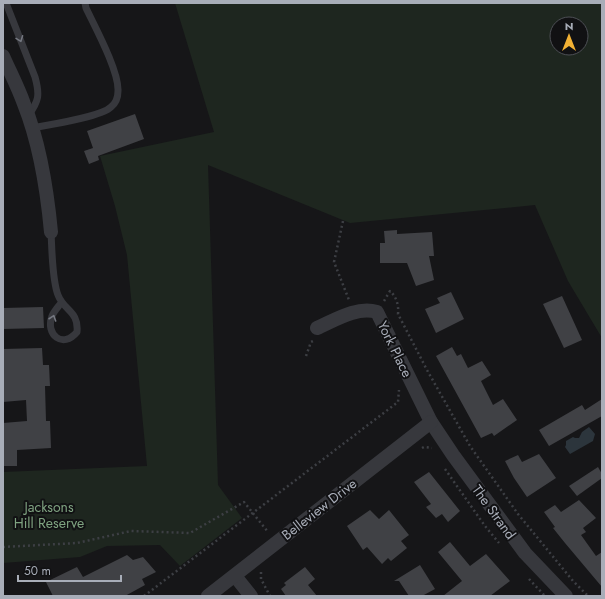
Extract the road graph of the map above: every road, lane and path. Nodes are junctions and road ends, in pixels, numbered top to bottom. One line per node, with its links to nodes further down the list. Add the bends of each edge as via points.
1 (6, 3): 4 (lane, one-way to 4, via 38,88)
2 (85, 3): 4 (lane, via 116,75 116,100 111,108 77,119)
3 (3, 56): 4 (street)
4 (30, 122): 6 (street, via 45,186)
5 (343, 220): 9 (path, via 334,262)
6 (51, 232): 7 (lane, via 56,289)
7 (61, 303): 7 (lane, one-way to 7, via 73,313 77,326 77,332 66,340 54,336 51,330 52,315)
8 (377, 312): 9 (street, York Place, via 368,309); 13 (street, York Place); 30 (path, via 390,291 399,307 398,314 470,446 518,514)
9 (354, 313): 10 (street, York Place)
10 (317, 334): 11 (path)
11 (306, 356)
12 (396, 383): 17 (path, via 399,390 398,402)
13 (431, 422): 18 (street, Belleview Drive); 29 (street, The Strand, via 525,553)
14 (418, 451): 15 (path, via 424,447 432,448)
15 (435, 453)
16 (442, 464): 20 (path)
17 (253, 513): 18 (path); 19 (path, via 244,502 190,533 131,531 77,543); 24 (path)
18 (276, 542): 22 (street, Belleview Drive)
19 (3, 547)
20 (503, 548)
21 (266, 568): 27 (path, via 260,573)
22 (235, 576): 25 (street, Belleview Drive); 26 (street)
23 (526, 576): 28 (path)
24 (144, 596)
25 (208, 596)
26 (251, 596)
27 (270, 596)
28 (545, 596)
29 (566, 596)
30 (588, 596)

